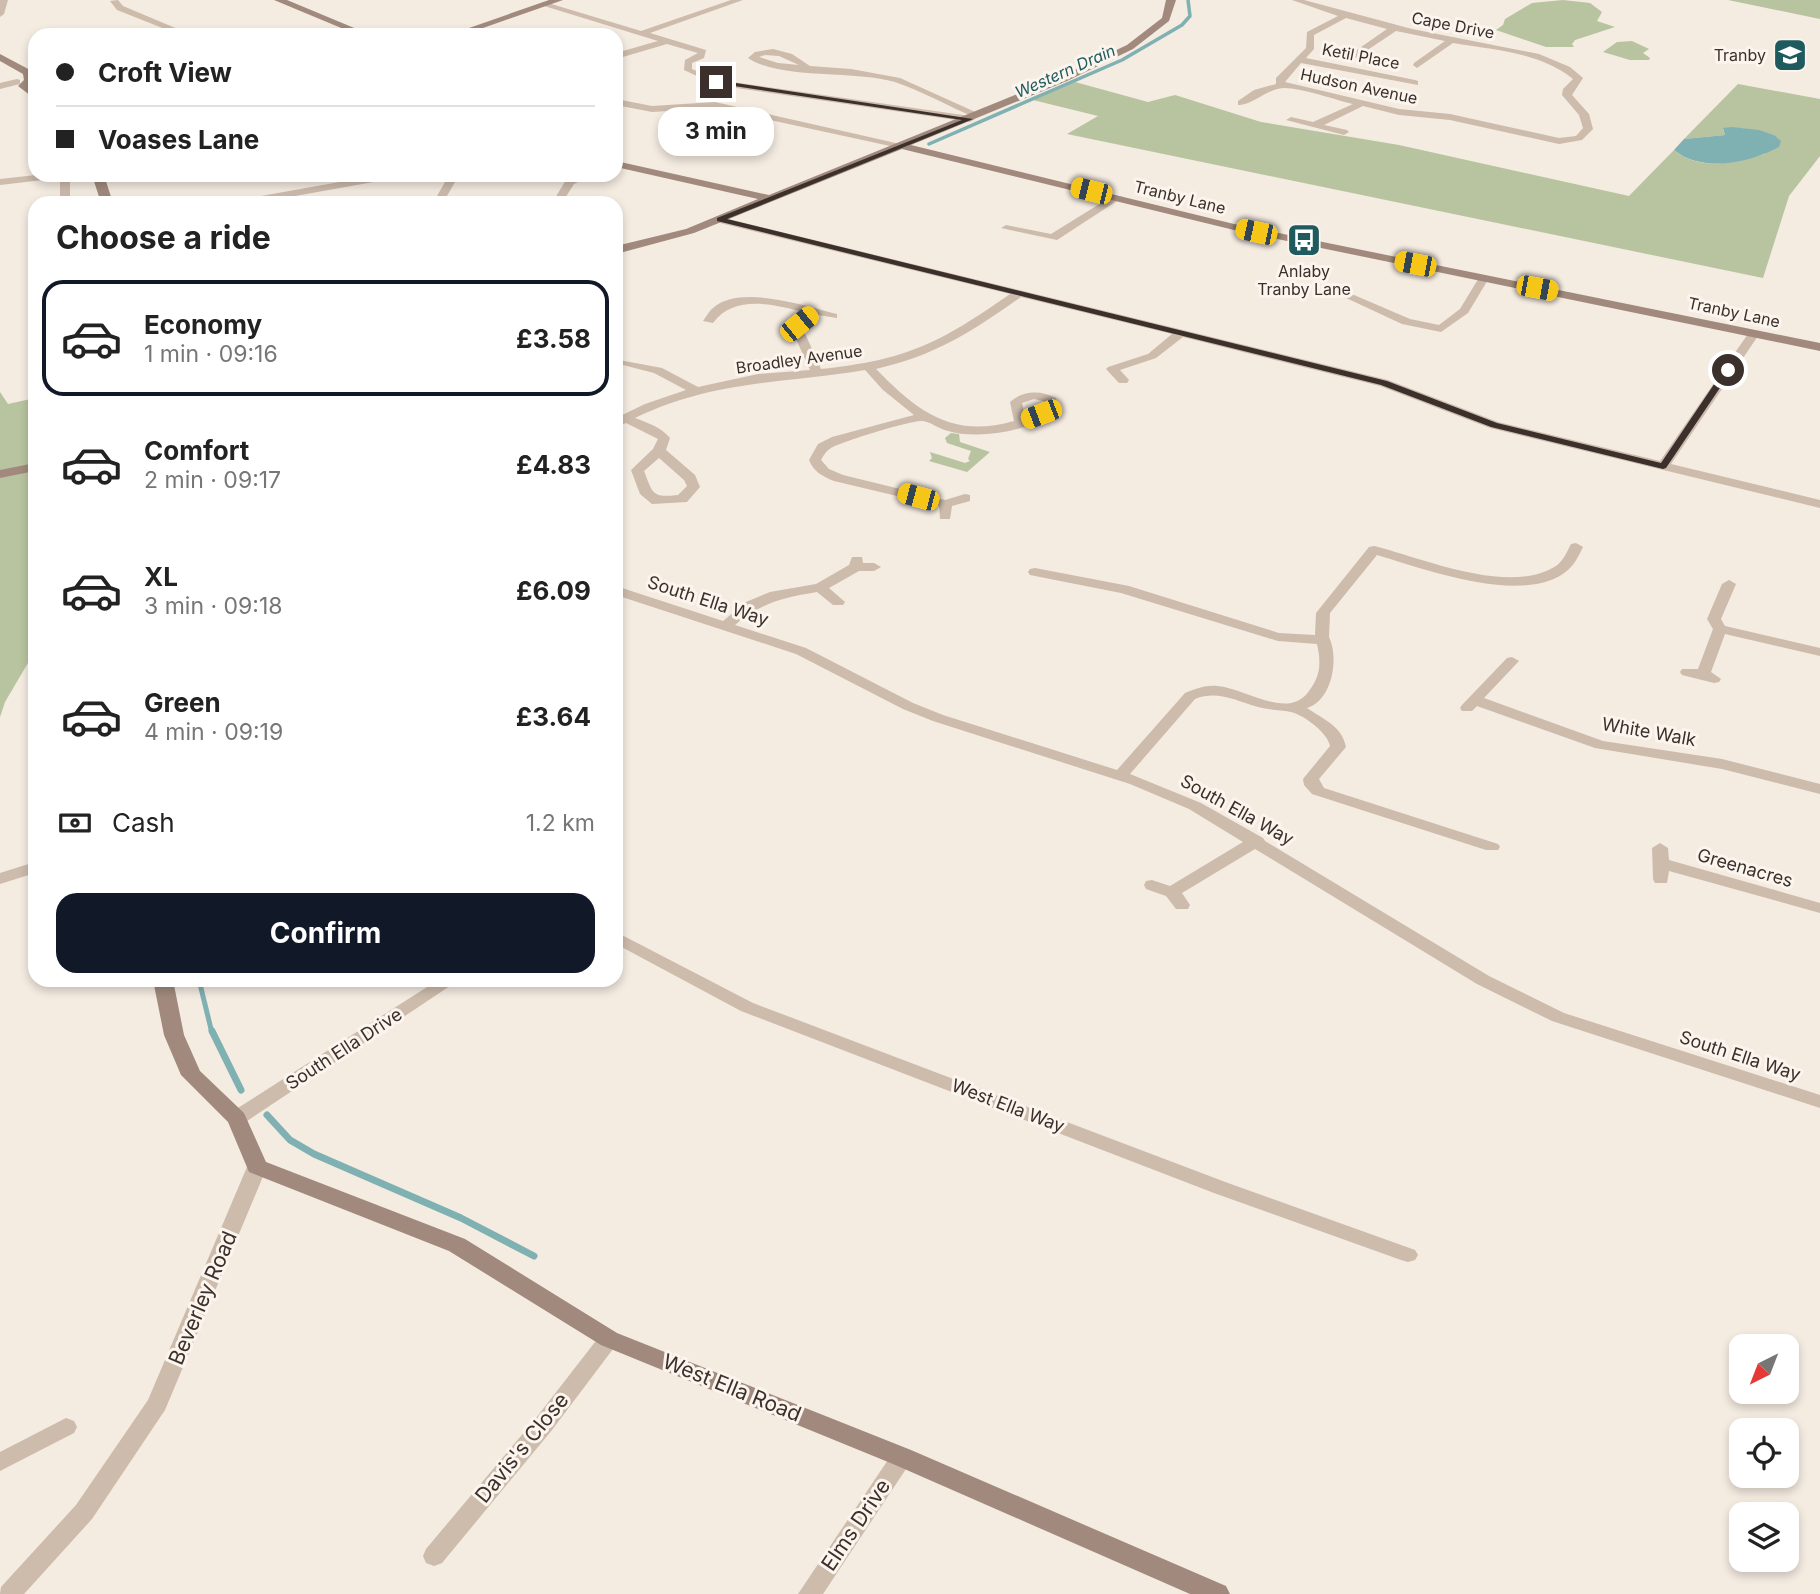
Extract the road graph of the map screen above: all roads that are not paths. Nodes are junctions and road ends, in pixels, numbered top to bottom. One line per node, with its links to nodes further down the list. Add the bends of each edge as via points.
1 (4, 0): 9 (street)
2 (279, 0): 13 (main road)
3 (558, 0): 8 (main road)
4 (740, 0): 15 (street)
5 (1171, 0): 33 (main road, via 1166,19 1130,47)
6 (1296, 0): 10 (street, Cape Drive)
7 (117, 5): 12 (street)
8 (545, 5): 14 (main road); 15 (street)
9 (2, 16)
10 (1344, 16): 11 (street, Cape Drive); 21 (street, Hudson Avenue, via 1310,34 1310,49)
11 (1395, 27): 16 (street, Cape Drive); 19 (street)
12 (172, 28)
13 (349, 28)
14 (475, 28)
15 (643, 33): 17 (street)
16 (1452, 40): 22 (street); 23 (street, Cape Drive, via 1526,54)
17 (668, 41): 18 (street); 33 (street, via 703,52 688,62 688,70 716,82)
18 (623, 55)
19 (1354, 55)
20 (0, 57): 26 (main road, via 28,74)
21 (1300, 60): 27 (street, Ketil Place); 28 (street, Hudson Avenue, via 1279,79)
22 (1417, 65)
23 (1564, 67): 32 (street, Hudson Avenue, via 1579,80 1567,93 1588,124 1579,138 1559,141)
24 (807, 68): 24 (street, via 777,66 752,58 758,53 777,53); 33 (street, via 897,80)
25 (0, 71): 26 (main road)
26 (25, 81): 29 (street)
27 (1415, 83)
28 (1283, 85): 31 (street); 32 (street, Hudson Avenue)
29 (0, 86)
30 (623, 102): 37 (street, via 652,109 715,105)
31 (1241, 103)
32 (1363, 103): 35 (street)
33 (974, 117): 37 (main road)
34 (1291, 120): 35 (street)
35 (1315, 125): 36 (street)
36 (1344, 131)
37 (904, 146): 43 (main road, Tranby Lane); 44 (main road)
38 (623, 166): 44 (main road)
39 (28, 179): 40 (street)
40 (0, 182)
41 (357, 182): 42 (street)
42 (278, 196)
43 (1118, 197): 46 (street, via 1053,238); 48 (main road, Tranby Lane, via 1247,230)
44 (772, 199): 45 (main road)
45 (720, 220): 47 (main road); 49 (street)
46 (1006, 228)
47 (623, 248)
48 (1484, 278): 50 (street, via 1464,311 1441,329 1423,328); 54 (main road, Tranby Lane)
49 (1018, 294): 55 (street); 60 (street, Broadley Avenue, via 953,340)
50 (1350, 298)
51 (815, 312): 52 (street); 53 (street, via 789,304 742,300); 61 (street, via 797,328)
52 (833, 316)
53 (706, 317)
54 (1754, 333): 56 (main road, Tranby Lane); 69 (street)
55 (1180, 334): 62 (street, via 1152,356 1112,369); 69 (street, via 1384,383 1494,425)
56 (1820, 346)
57 (635, 352): 58 (street)
58 (623, 361)
59 (623, 365): 63 (street, via 657,370)
60 (867, 366): 61 (street, Broadley Avenue); 64 (street)
61 (817, 372): 63 (street, Broadley Avenue, via 754,379)
62 (1123, 380)
63 (699, 392): 65 (street, Broadley Avenue)
64 (924, 416): 67 (street, via 950,430 973,434); 72 (street, via 829,443 817,453 817,466 839,478 945,510)
65 (623, 419)
66 (623, 421): 68 (street, via 658,432 664,438)
67 (1020, 421)
68 (659, 451): 68 (street, via 690,478 694,487 682,499 657,500 646,494 637,470)
69 (1663, 466): 73 (street)
70 (28, 468): 71 (main road)
71 (0, 474)
72 (965, 498)
73 (1820, 504)
74 (1576, 547): 83 (street, via 1567,564 1556,572 1515,581 1474,576 1374,550 1327,606 1322,620)
75 (874, 568): 78 (street, via 857,564)
76 (1035, 572): 83 (street, via 1124,589 1278,637)
77 (1729, 584): 82 (street, via 1714,619)
78 (820, 587): 80 (street); 81 (street, via 775,595 751,605)
79 (623, 595): 81 (street, South Ella Way)
80 (838, 602)
81 (725, 626): 88 (street, South Ella Way, via 816,658 938,718)
82 (1720, 629): 84 (street); 86 (street)
83 (1325, 640): 87 (street, via 1326,675 1308,703)
84 (1820, 652)
85 (1513, 661): 89 (street, White Walk, via 1471,704 1600,745 1722,764)
86 (1701, 675)
87 (1296, 708): 88 (street, via 1216,690 1199,691 1190,695); 91 (street, via 1338,740 1338,747 1311,779 1318,791)
88 (1120, 776): 90 (street, South Ella Way, via 1195,806)
89 (1820, 789)
90 (1257, 841): 95 (street, via 1177,899); 100 (street, South Ella Way, via 1483,981 1558,1017)
91 (1492, 847)
92 (1660, 863): 96 (street, Greenacres)
93 (28, 870): 94 (street)
94 (0, 880)
95 (1152, 885)
96 (1820, 908)
97 (623, 941): 103 (street, West Ella Way, via 747,1007)
98 (164, 987): 101 (main road, via 174,1035 191,1075)
99 (439, 987): 101 (street, South Ella Drive)
100 (1820, 1102)
101 (237, 1118): 102 (main road)
102 (257, 1167): 104 (main road, West Ella Road, via 457,1245); 109 (street, Beverley Road, via 157,1404 84,1513)
103 (1408, 1255)
104 (609, 1339): 106 (main road, West Ella Road); 108 (street, Davis's Close)
105 (65, 1427): 107 (street, via 47,1443)
106 (902, 1457): 110 (street, Elms Drive); 111 (main road, West Ella Road)
107 (0, 1462)
108 (434, 1556)
109 (9, 1594)
110 (810, 1594)
111 (1217, 1594)

